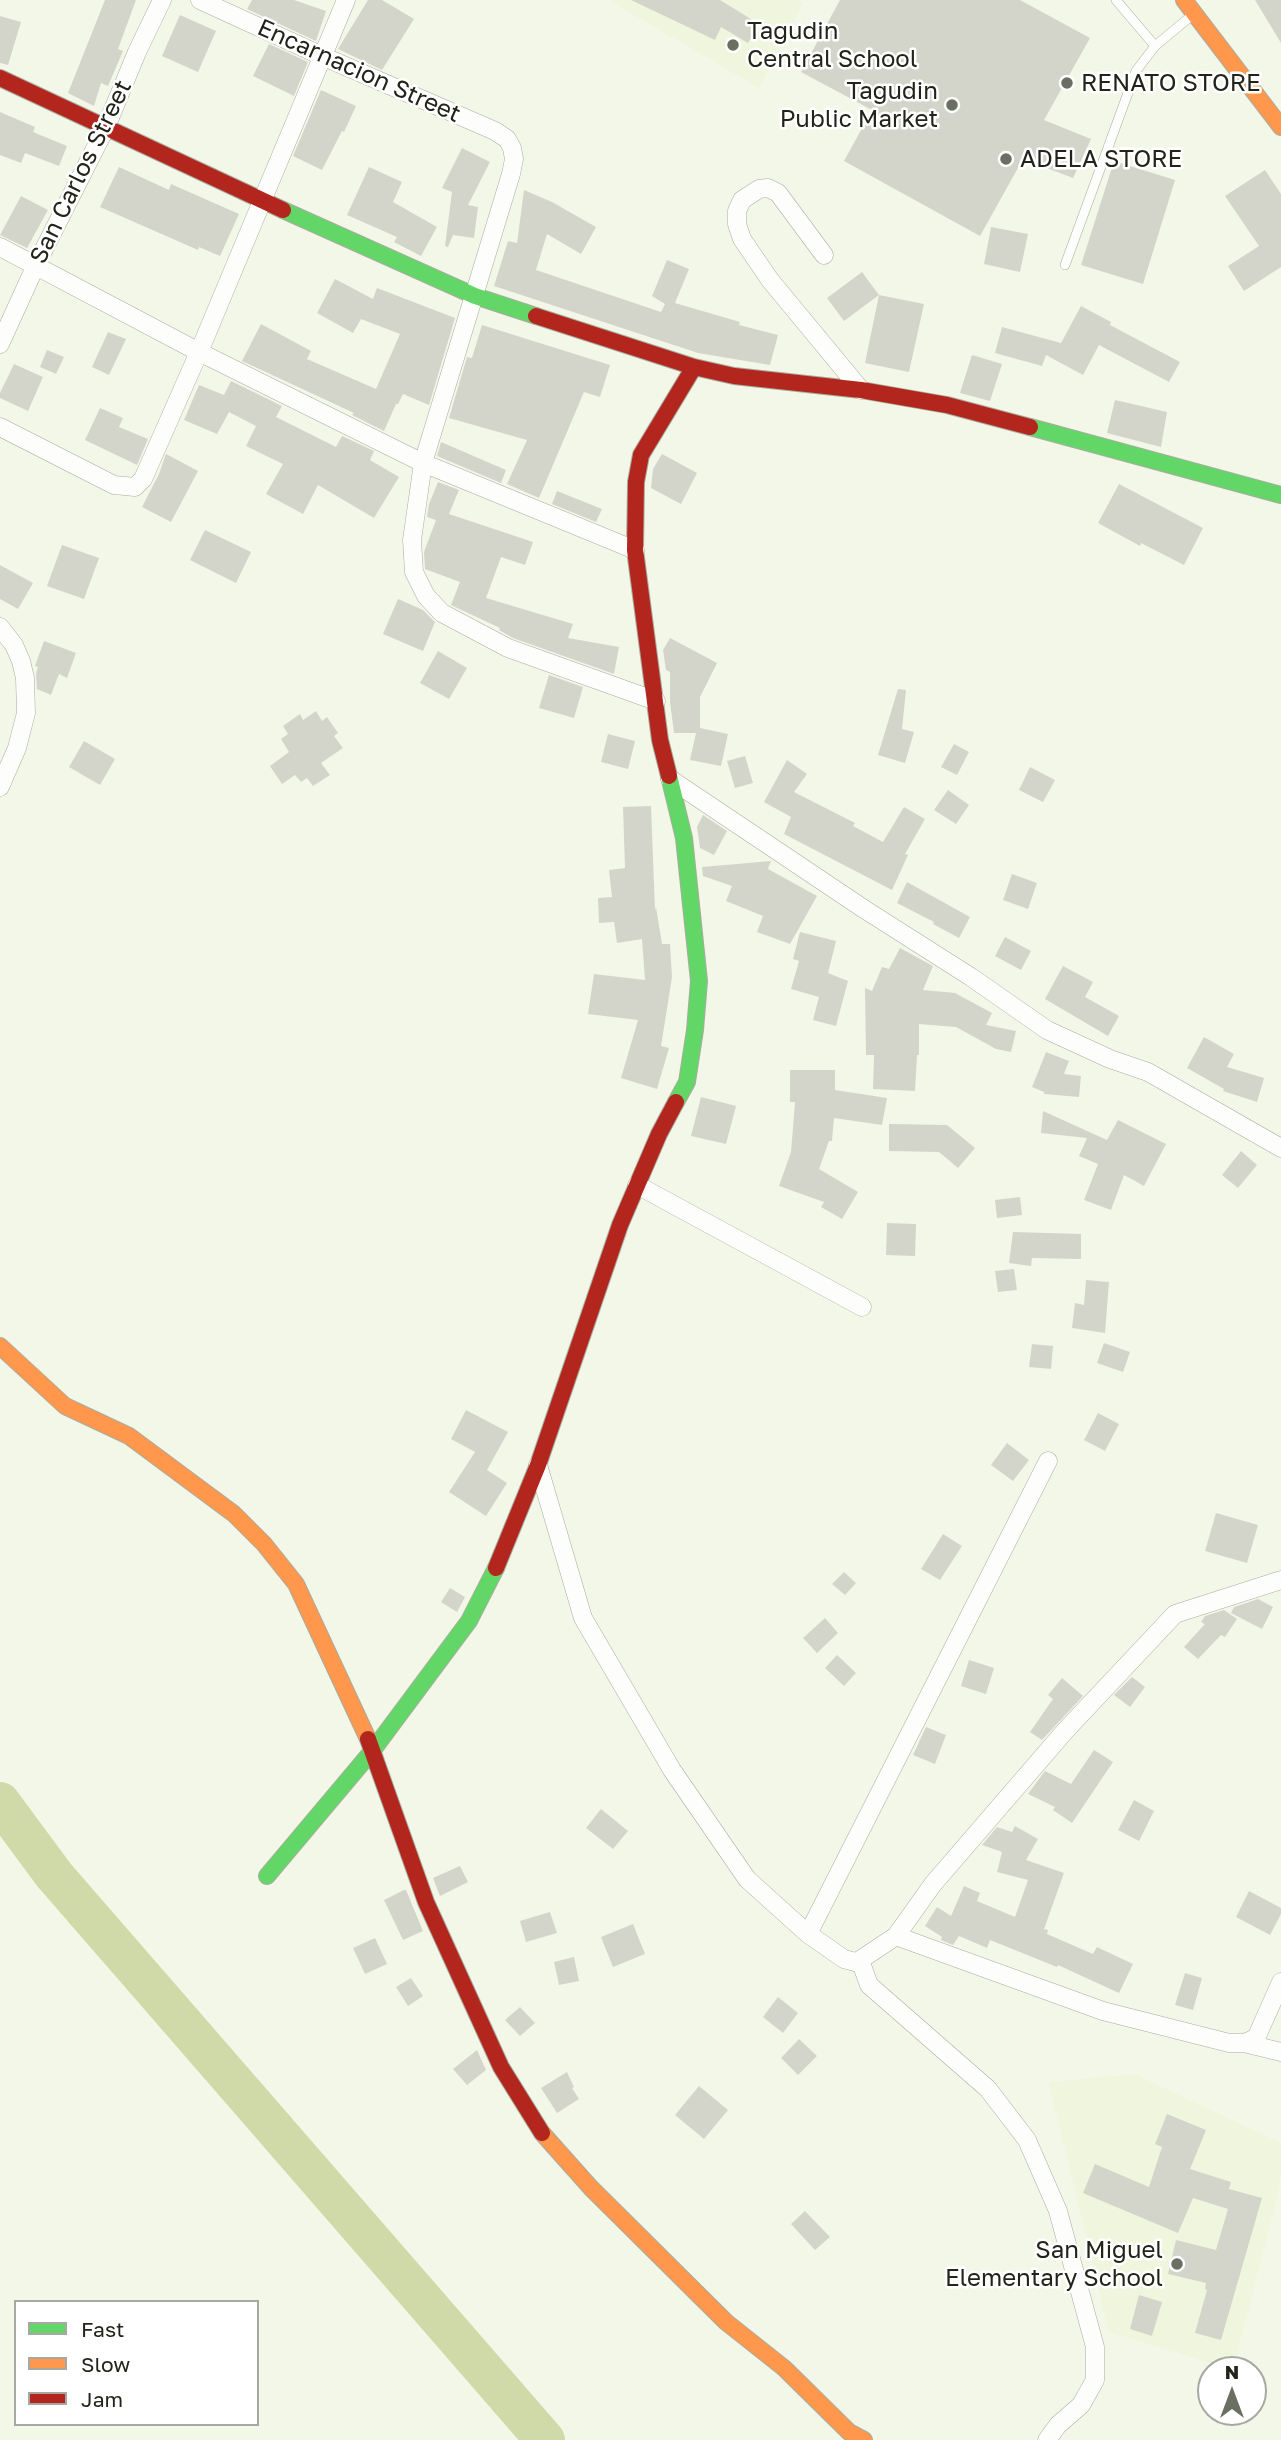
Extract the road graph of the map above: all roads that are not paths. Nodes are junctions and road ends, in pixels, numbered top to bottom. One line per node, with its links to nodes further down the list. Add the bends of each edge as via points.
1 (162, 0): 10 (street, San Carlos Street)
2 (200, 0): 8 (street, Encarnacion Street)
3 (346, 0): 8 (street)
4 (1116, 0): 7 (lane)
5 (1184, 0): 6 (main road)
6 (1194, 14): 7 (lane); 11 (main road)
7 (1155, 46): 16 (lane, via 1136,71)
8 (323, 56): 12 (street); 17 (street, Encarnacion Street, via 507,139 514,159 511,174)
9 (0, 78): 10 (main road)
10 (106, 127): 12 (main road); 15 (street, San Carlos Street)
11 (1281, 127)
12 (263, 201): 17 (main road); 19 (street)
13 (0, 247): 15 (street)
14 (824, 255): 21 (street, via 778,193 759,189 742,200 737,225 742,239)
15 (36, 265): 18 (street, San Carlos Street); 19 (street)
16 (1065, 265)
17 (475, 296): 20 (main road); 23 (street)
18 (0, 344)
19 (199, 352): 22 (street, via 149,468 135,487 114,485); 23 (street)
20 (694, 367): 21 (main road); 25 (main road, via 641,455)
21 (861, 390): 24 (main road, via 947,405)
22 (0, 427)
23 (423, 463): 25 (street); 27 (street, via 412,540 414,572 426,596 442,613 508,648)
24 (1281, 495)
25 (635, 550): 27 (main road)
26 (0, 627): 29 (street, via 21,661 26,713)
27 (656, 701): 28 (main road)
28 (670, 779): 30 (street, via 1047,1030 1148,1072); 31 (main road, via 684,838 699,981 687,1082)
29 (0, 787)
30 (1281, 1148)
31 (637, 1185): 32 (street); 35 (main road)
32 (862, 1307)
33 (0, 1346): 37 (main road, via 65,1406 129,1436 234,1514 264,1544 296,1584)
34 (1048, 1461): 39 (street)
35 (538, 1465): 37 (main road, via 491,1580 469,1621); 39 (street, via 583,1618 672,1770 747,1879)
36 (1281, 1580): 40 (street, via 1175,1614 1065,1731 933,1884)
37 (373, 1750): 38 (main road); 45 (main road, via 426,1902 502,2067 540,2130 591,2188 726,2322 784,2368 849,2432)
38 (267, 1876)
39 (808, 1934): 41 (street, via 844,1959)
40 (896, 1936): 41 (street); 43 (street, via 1103,2011)
41 (860, 1960): 46 (street, via 869,1985 988,2089 1027,2140 1058,2211 1095,2347 1095,2380 1081,2405)
42 (1281, 1982): 43 (street, via 1257,2036)
43 (1244, 2043): 44 (street)
44 (1281, 2052)
45 (864, 2440)
46 (1047, 2440)

